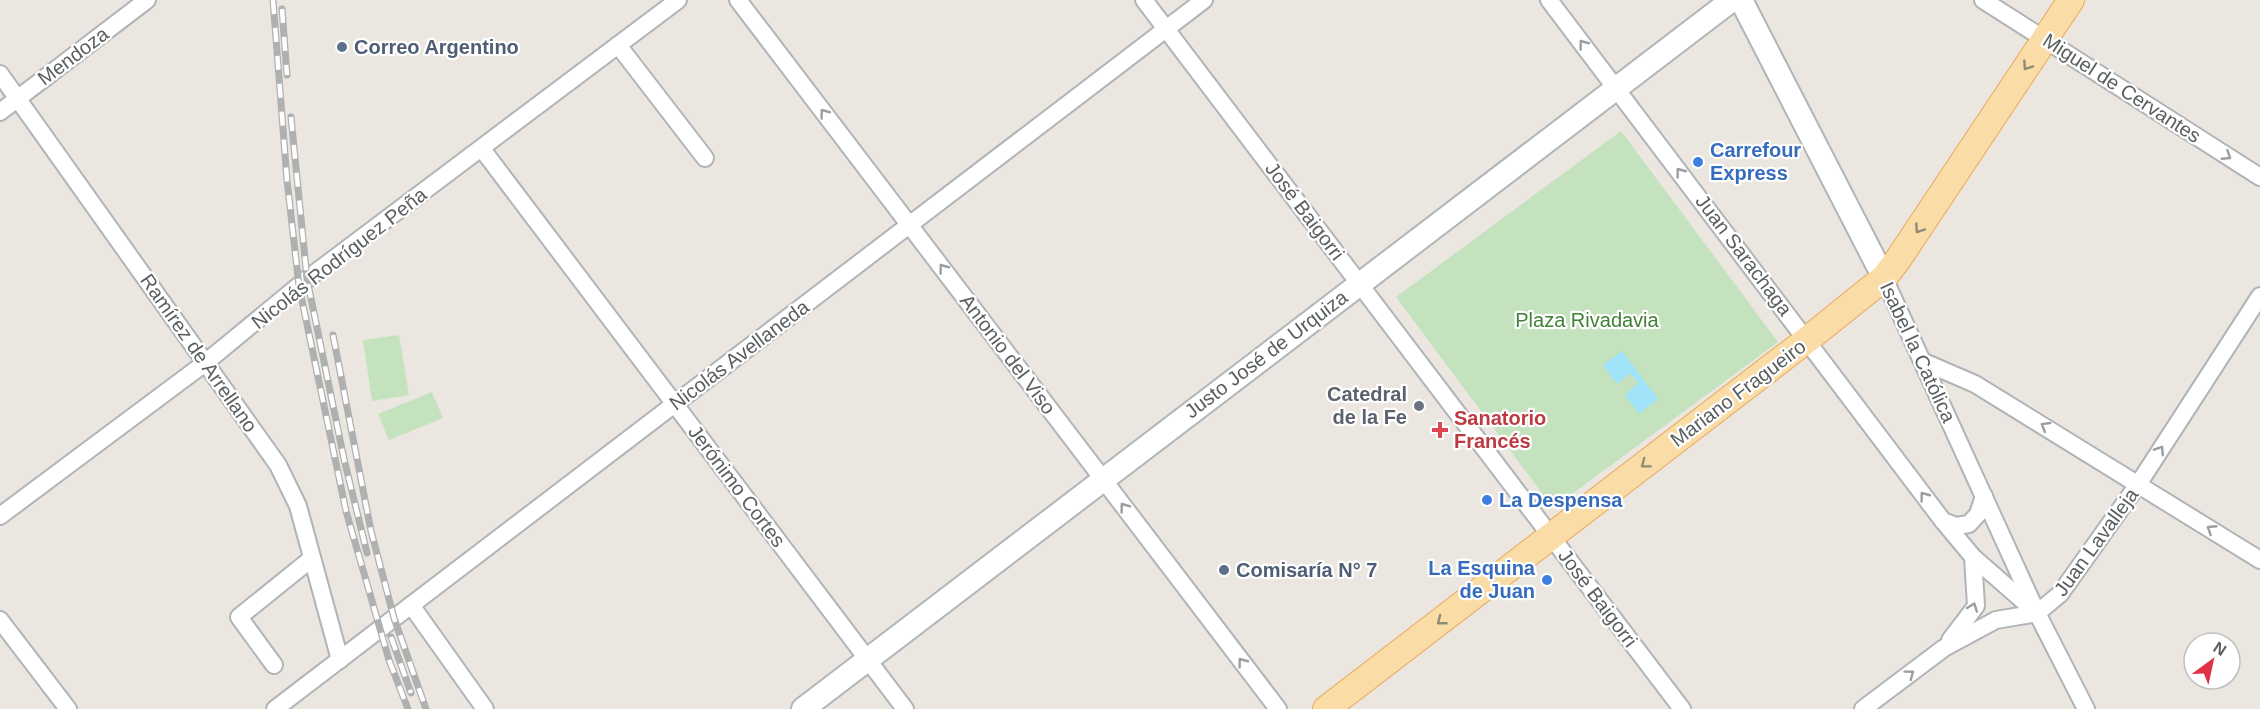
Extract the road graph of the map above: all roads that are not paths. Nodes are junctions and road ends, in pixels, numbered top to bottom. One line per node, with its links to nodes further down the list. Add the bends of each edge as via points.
1 (147, 0): 16 (street, Mendoza)
2 (678, 0): 13 (street, Nicolás Rodríguez Peña)
3 (738, 0): 21 (street, Antonio del Viso, one-way to 3)
4 (1144, 0): 11 (street, José Baigorri)
5 (1204, 0): 11 (street, Nicolás Avellaneda)
6 (1549, 0): 15 (street, Juan Sarachaga, one-way to 6)
7 (1732, 0): 15 (street, Justo José de Urquiza)
8 (1741, 0): 22 (street, Isabel la Católica)
9 (1983, 0): 12 (street, Miguel de Cervantes)
10 (2071, 0): 12 (main road, Mariano Fragueiro)
11 (1166, 28): 21 (street, Nicolás Avellaneda); 23 (street, José Baigorri)
12 (2046, 38): 20 (street, Miguel de Cervantes, one-way to 20); 22 (main road, Mariano Fragueiro, one-way to 22)
13 (618, 45): 18 (street, Nicolás Rodríguez Peña); 19 (street)
14 (0, 74): 16 (street, Ramírez de Arrellano)
15 (1616, 88): 23 (street, Justo José de Urquiza); 25 (street, Juan Sarachaga, one-way to 15)
16 (18, 98): 17 (street, Mendoza); 27 (street, Ramírez de Arrellano)
17 (0, 112)
18 (482, 149): 27 (street, Nicolás Rodríguez Peña, via 307,279); 28 (street, Jerónimo Cortes)
19 (705, 158)
20 (2260, 177)
21 (909, 225): 28 (street, Nicolás Avellaneda); 29 (street, Antonio del Viso, one-way to 21)
22 (1884, 278): 25 (main road, Mariano Fragueiro); 26 (street, Isabel la Católica)
23 (1359, 283): 29 (street, Justo José de Urquiza); 34 (street, José Baigorri)
24 (2260, 296): 30 (street, Juan Lavalleja, one-way to 24)
25 (1808, 339): 33 (street, Juan Sarachaga, one-way to 25); 34 (main road, Mariano Fragueiro, one-way to 34)
26 (1924, 362): 30 (street, one-way to 26, via 1975,384); 31 (street, Isabel la Católica)
27 (205, 363): 32 (street, Nicolás Rodríguez Peña); 36 (street, Ramírez de Arrellano, via 291,488)
28 (675, 404): 38 (street, Nicolás Avellaneda); 42 (street, Jerónimo Cortes)
29 (1102, 478): 42 (street, Justo José de Urquiza); 50 (street, Antonio del Viso, one-way to 29)
30 (2139, 483): 37 (street, one-way to 30); 39 (street, Juan Lavalleja, via 2061,594)
31 (1984, 496): 33 (street, via 1978,514 1969,524 1956,526); 39 (street, Isabel la Católica)
32 (0, 516)
33 (1943, 521): 35 (street, Juan Sarachaga)
34 (1551, 536): 51 (main road, Mariano Fragueiro, one-way to 51); 52 (street, José Baigorri)
35 (1973, 557): 39 (street, Juan Sarachaga); 41 (street, one-way to 35, via 1976,606)
36 (311, 559): 43 (street, Ramírez de Arrellano); 44 (street, via 239,617)
37 (2260, 560)
38 (411, 605): 43 (street, Nicolás Avellaneda); 47 (street)
39 (2037, 613): 41 (street, Juan Lavalleja, via 1996,620); 54 (street, Isabel la Católica)
40 (0, 620): 45 (street)
41 (1944, 648): 53 (street, Juan Lavalleja, one-way to 41)
42 (867, 659): 48 (street, Justo José de Urquiza); 49 (street, Jerónimo Cortes)
43 (340, 660): 46 (street, Nicolás Avellaneda)
44 (274, 664)
45 (68, 709)
46 (275, 709)
47 (485, 709)
48 (802, 709)
49 (905, 709)
50 (1278, 709)
51 (1326, 709)
52 (1682, 709)
53 (1863, 709)
54 (2086, 709)

